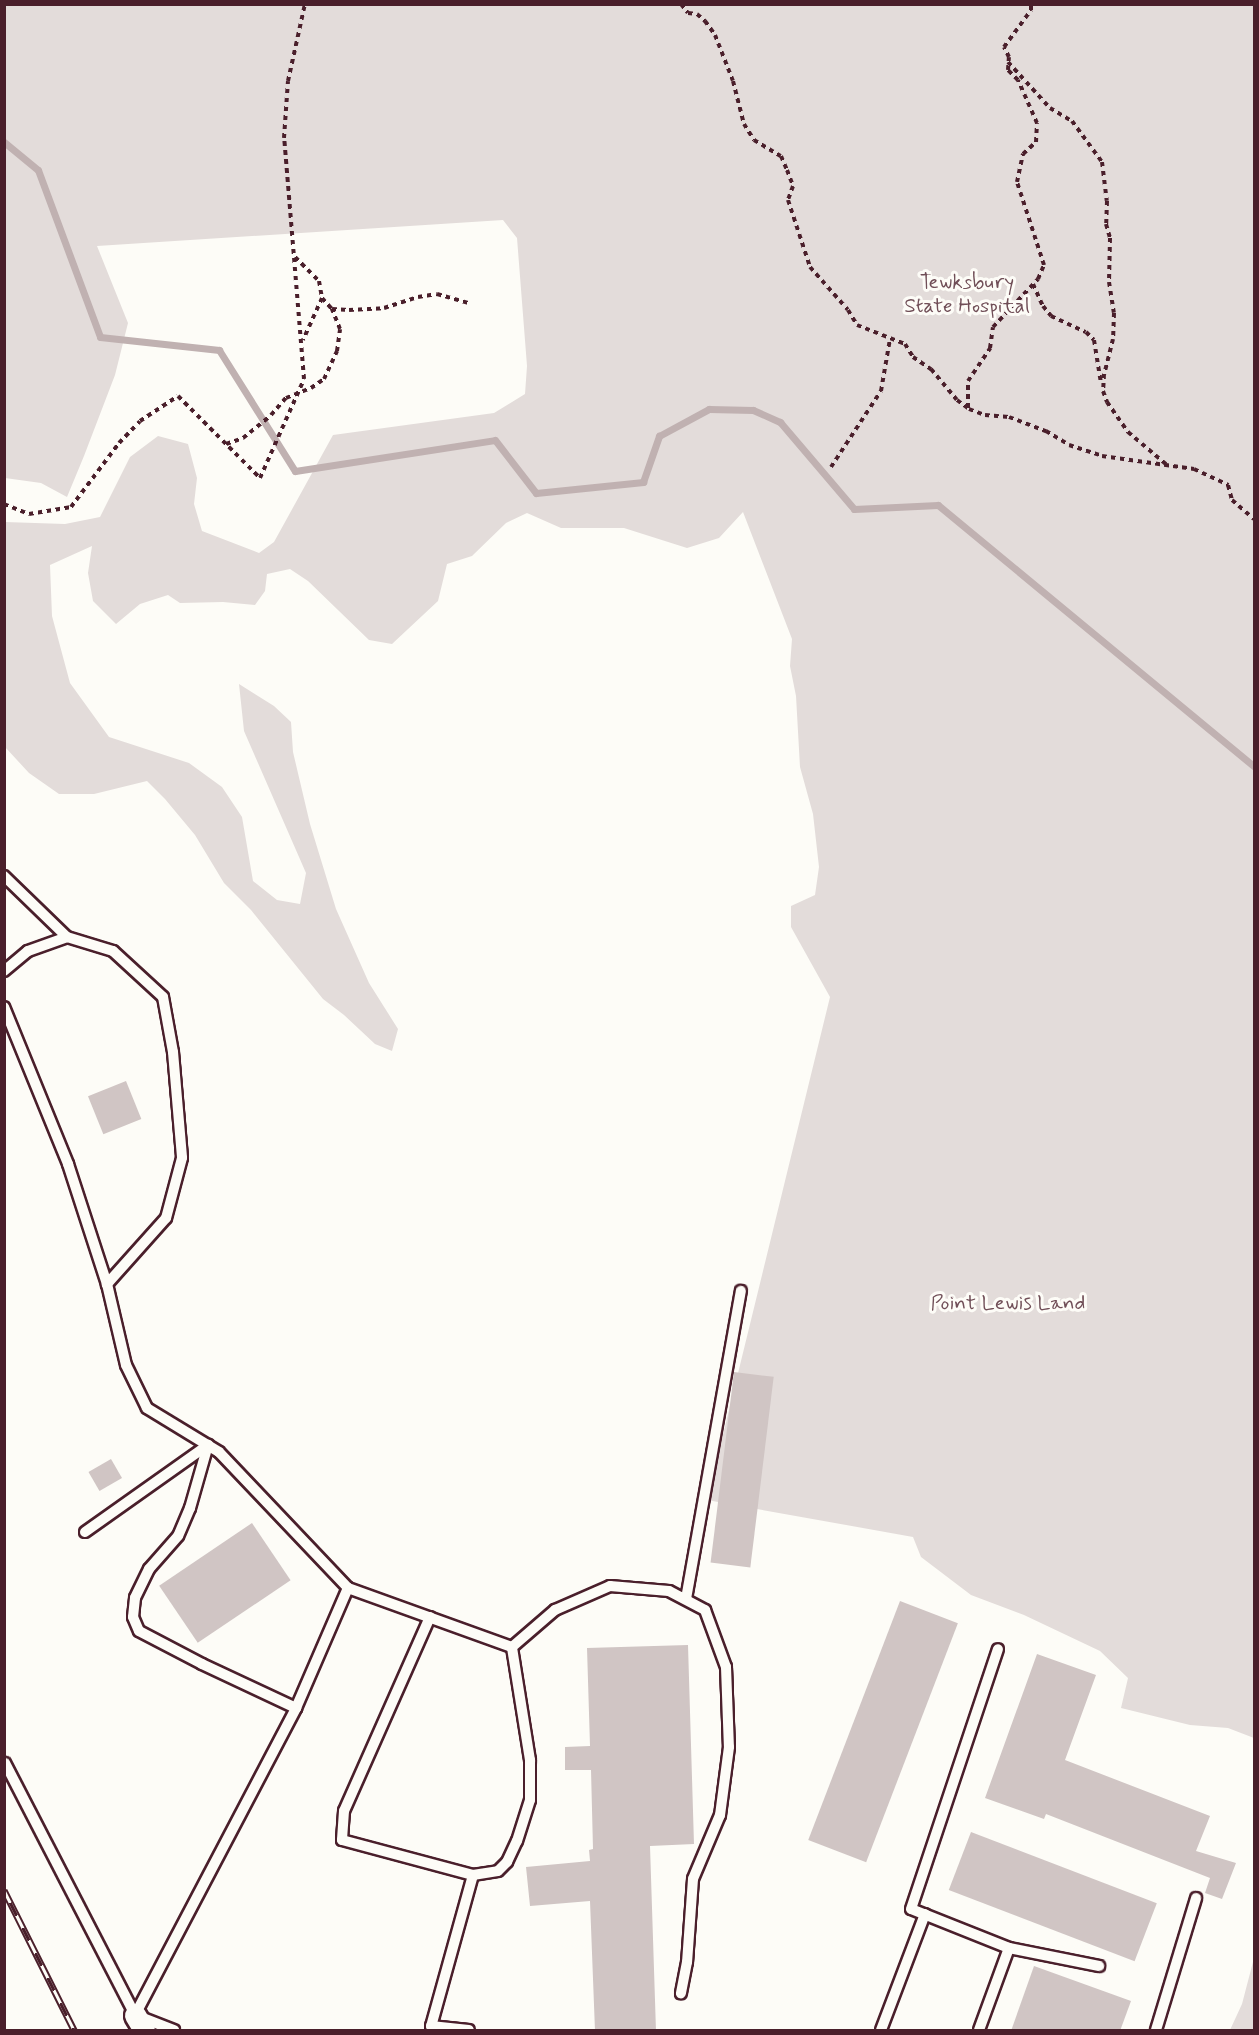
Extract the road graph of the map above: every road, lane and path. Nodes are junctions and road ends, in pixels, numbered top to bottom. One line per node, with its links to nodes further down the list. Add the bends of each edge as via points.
1 (304, 4): 5 (path, via 288,81 284,138)
2 (681, 4): 10 (path, via 687,13 697,14 705,21 715,35 740,112 754,140 781,156 793,186 788,200 792,218 810,267 857,325)
3 (1031, 4): 4 (path, via 1004,47)
4 (1008, 62): 6 (path, via 1008,70 1018,81 1037,123 1036,142 1023,154 1017,182 1044,265); 12 (path, via 1050,108 1072,122 1102,162 1114,313 1113,339)
5 (294, 256): 7 (path, via 319,281); 11 (path)
6 (1034, 284): 12 (path, via 1051,316 1086,332 1094,340); 14 (path, via 993,327 990,348 968,381)
7 (322, 298): 9 (path); 11 (path)
8 (471, 304): 9 (path, via 437,294 384,308)
9 (332, 309): 13 (path, via 340,329 337,351 324,379)
10 (890, 339): 14 (path, via 905,344 913,357 931,369); 17 (path, via 881,391)
11 (301, 343): 13 (path, via 304,379)
12 (1101, 384): 16 (path, via 1107,402 1128,432)
13 (298, 393): 15 (path, via 286,398 243,438); 15 (path, via 260,478)
14 (969, 409): 16 (path, via 1009,417 1046,431 1069,446 1102,456)
15 (226, 444): 18 (path, via 177,396 140,421 71,507 29,514)
16 (1167, 465): 19 (path, via 1194,469 1228,485 1232,500)
17 (831, 467)
18 (4, 504)
19 (1254, 519)
20 (4, 876): 21 (lane)
21 (67, 937): 22 (lane, via 28,951); 24 (lane, via 112,951 163,998 173,1052 182,1158 166,1218)
22 (4, 971)
23 (4, 1007): 24 (lane, via 68,1164)
24 (107, 1284): 26 (lane, via 126,1365 147,1408)
25 (741, 1291): 29 (lane)
26 (208, 1445): 27 (lane); 28 (lane); 33 (lane, via 178,1536 149,1569 135,1598 133,1617 139,1631)
27 (85, 1532)
28 (348, 1588): 30 (lane); 33 (lane)
29 (686, 1599): 31 (lane, via 669,1590 610,1586 555,1610); 40 (lane, via 705,1610 726,1667 729,1747 720,1815 693,1878)
30 (430, 1617): 31 (lane); 35 (lane, via 344,1811 342,1840)
31 (512, 1647): 35 (lane, via 530,1760 530,1800 507,1862 498,1871)
32 (998, 1649): 37 (lane, via 910,1909)
33 (296, 1708): 41 (lane)
34 (5, 1763): 41 (lane)
35 (473, 1875): 42 (lane)
36 (1196, 1898): 47 (lane)
37 (925, 1914): 38 (lane); 45 (lane)
38 (1009, 1948): 39 (lane); 46 (lane)
39 (1099, 1966)
40 (681, 1993)
41 (140, 2023): 43 (lane)
42 (426, 2028): 44 (lane)
43 (174, 2031)
44 (469, 2031)
45 (881, 2031)
46 (979, 2031)
47 (1156, 2031)

